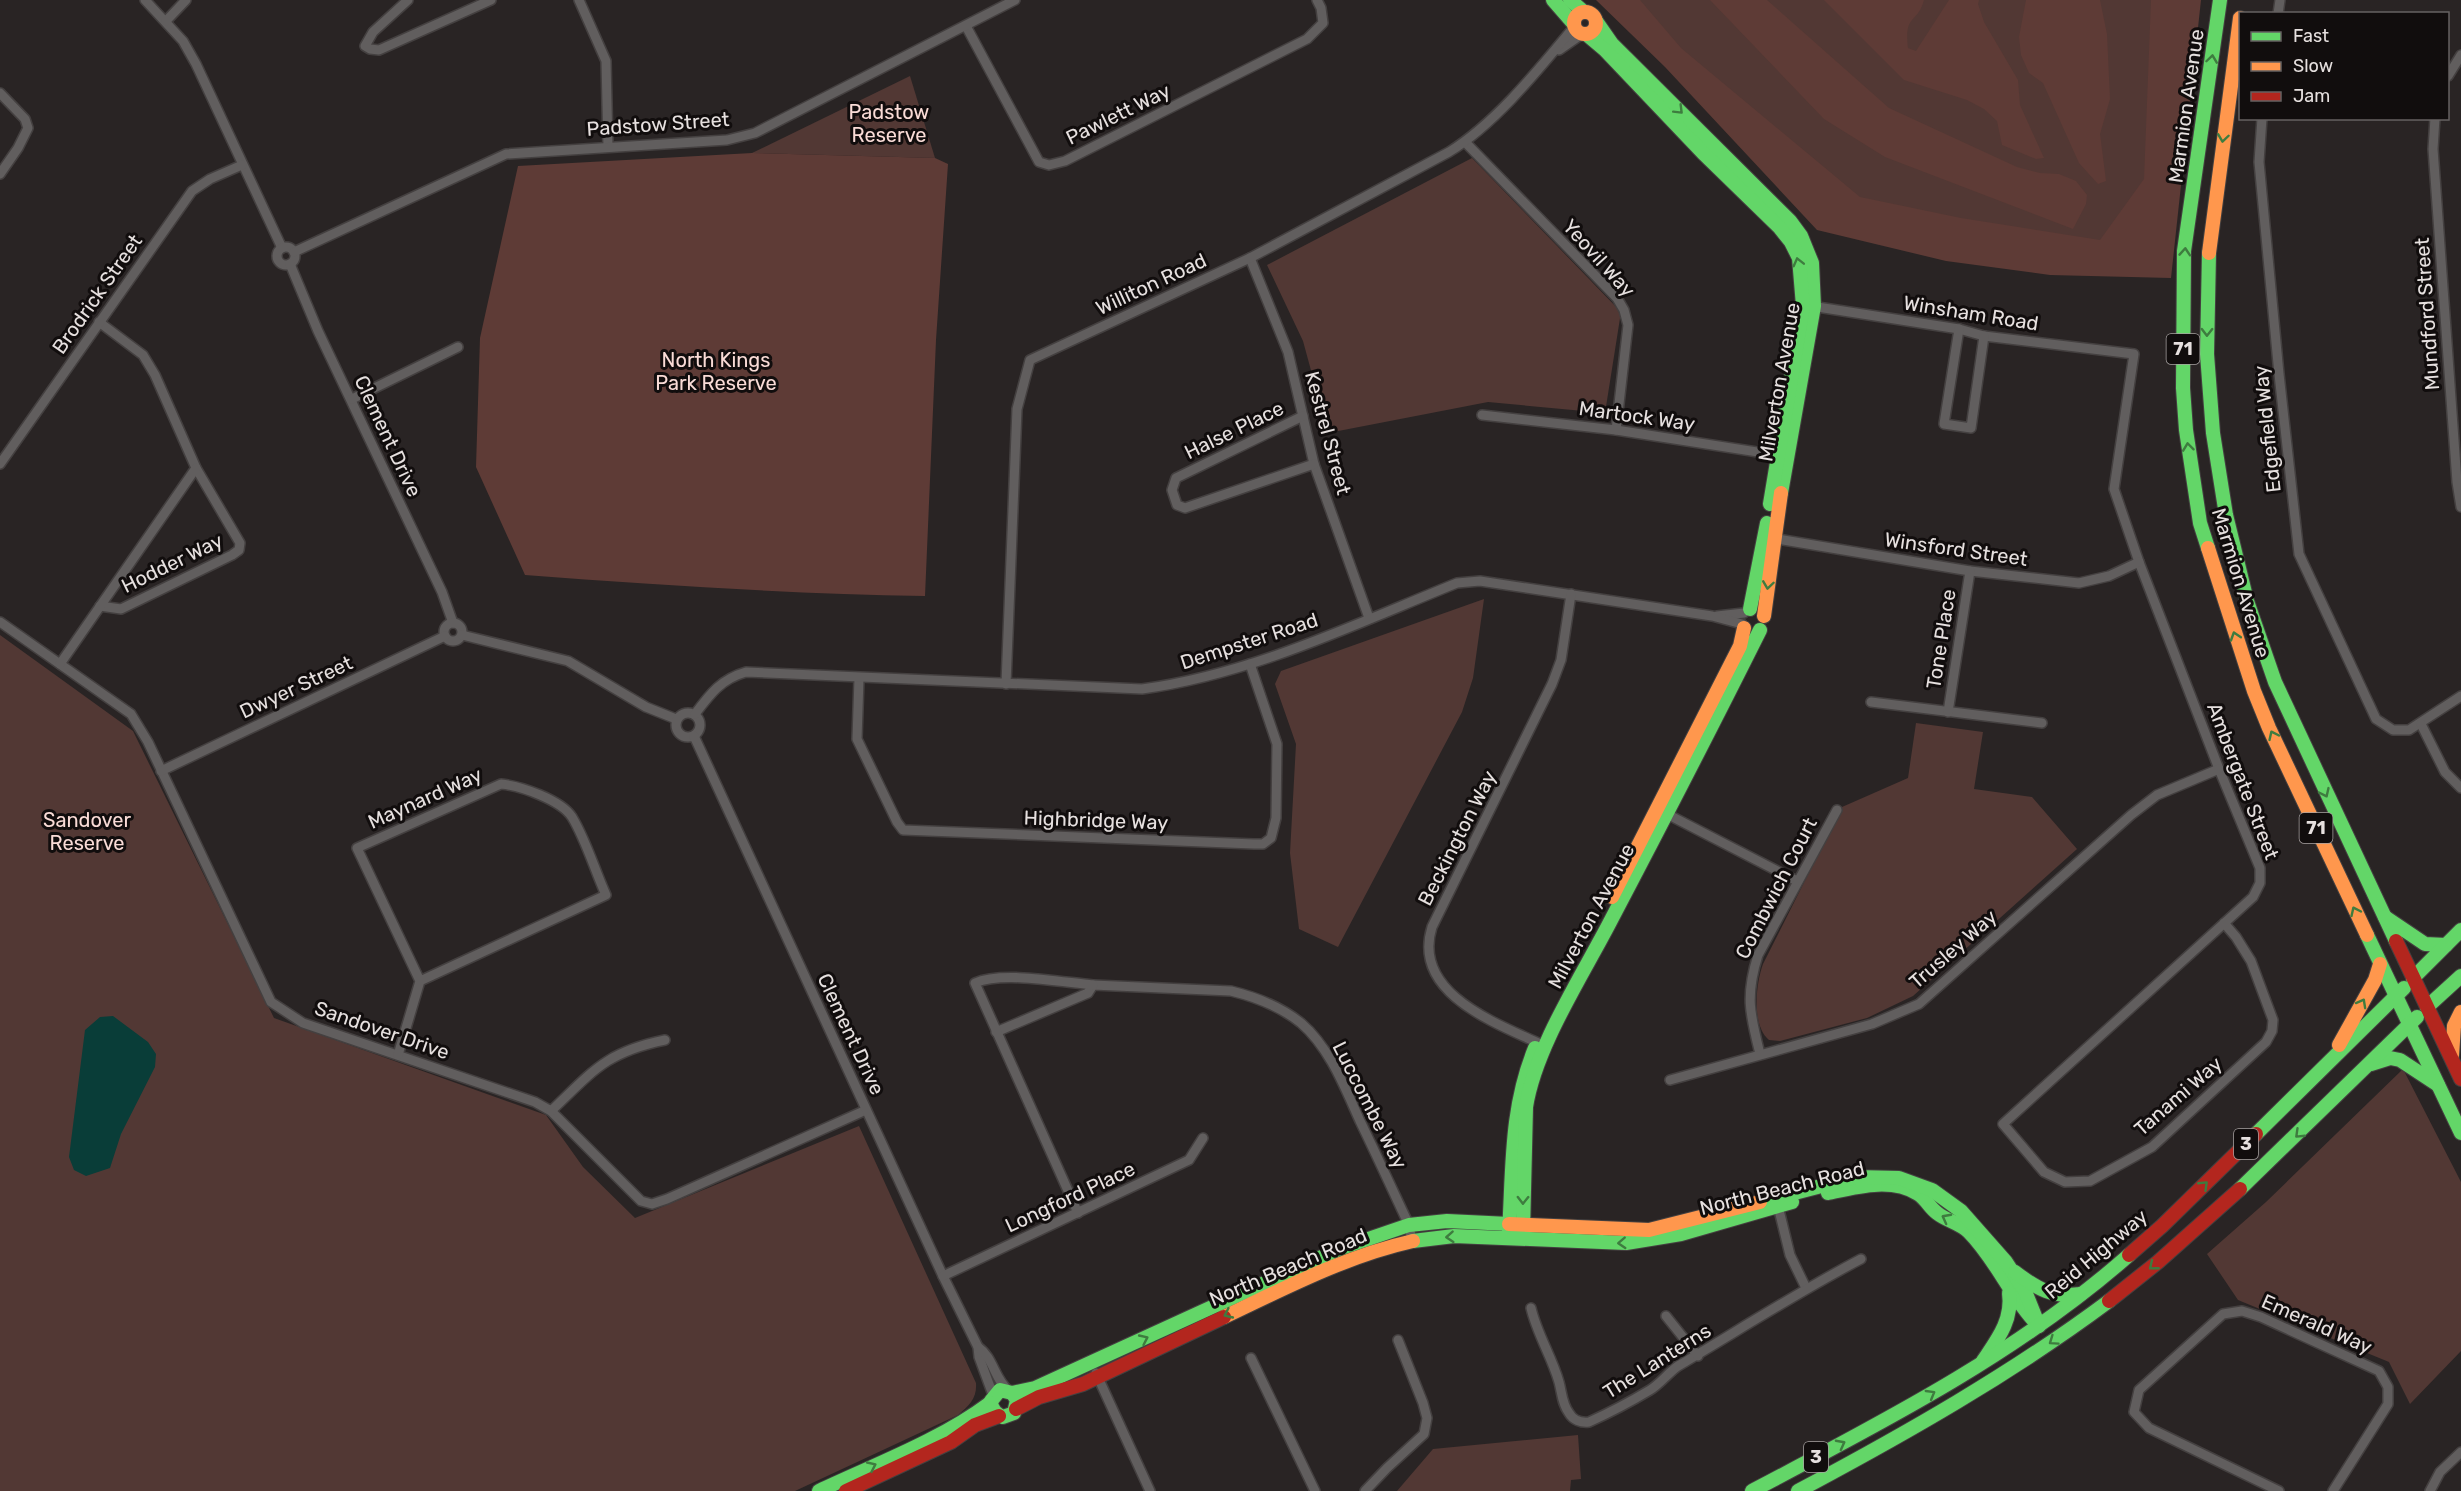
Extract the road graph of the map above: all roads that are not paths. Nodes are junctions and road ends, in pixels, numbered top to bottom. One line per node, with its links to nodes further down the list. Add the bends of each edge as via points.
1 (145, 0): 12 (street)
2 (186, 0): 12 (street)
3 (408, 0): 4 (street, via 373,32 365,45 379,50)
4 (491, 0)
5 (579, 0): 23 (street, via 606,61)
6 (1015, 0): 14 (street, Padstow Street)
7 (1317, 0): 14 (street, Pawlett Way, via 1323,23 1307,39 1065,161 1049,165 1039,162)
8 (1553, 0): 16 (main road, Milverton Avenue)
9 (1570, 0): 11 (main road)
10 (2220, 0): 81 (main road, Marmion Avenue / 71, one-way to 10, via 2254,691 2212,567 2192,479 2183,388 2184,251)
11 (1584, 12): 13 (main road, via 1592,14); 16 (main road, via 1576,15)
12 (166, 21): 24 (street, via 196,64)
13 (1596, 21): 16 (main road, via 1595,29); 30 (main road, Milverton Avenue, one-way to 30, via 1612,44 1790,221 1812,263)
14 (966, 26): 23 (street, Padstow Street, via 754,133 727,140)
15 (2239, 28): 77 (main road, Marmion Avenue / 71, one-way to 77, via 2209,246 2207,354 2213,433 2226,515 2247,601 2274,682)
16 (1579, 30): 22 (street, Williton Road); 30 (main road, Milverton Avenue, one-way to 16, via 1798,258 1779,226 1605,50)
17 (2461, 55): 18 (street)
18 (2449, 74)
19 (0, 93): 25 (street, via 25,119 28,128)
20 (2262, 120): 69 (street, Edgefield Way, via 2259,162 2299,554 2376,719 2393,730 2409,730)
21 (2435, 120): 43 (street, Mundford Street, via 2433,149)
22 (1465, 142): 28 (street, Williton Road); 39 (street, Yeovil Way, via 1617,298 1624,310 1628,325)
23 (608, 147): 27 (street, Padstow Street, via 506,154)
24 (242, 165): 26 (street); 31 (street, Brodrick Street, via 192,191)
25 (0, 174)
26 (282, 248): 27 (street); 29 (street, via 277,254 278,261)
27 (294, 252): 29 (street)
28 (1250, 258): 38 (street, Kestrel Street, via 1288,352); 62 (street, Williton Road, via 1030,360 1017,409)
29 (290, 264): 36 (street, Clement Drive)
30 (1808, 306): 32 (street, Winsham Road); 40 (main road, Milverton Avenue)
31 (99, 322): 41 (street, Brodrick Street); 44 (street, Hodder Way, via 143,355)
32 (1959, 329): 33 (street, Winsham Road); 33 (street, via 1944,423 1971,428)
33 (1984, 336): 35 (street, Winsham Road)
34 (458, 347): 36 (street)
35 (2134, 354): 47 (street, Ambergate Street, via 2114,489)
36 (352, 399): 55 (street, Clement Drive)
37 (1482, 415): 39 (street, Martock Way)
38 (1303, 416): 42 (street, Kestrel Street); 42 (street, Halse Place, via 1176,478 1172,490 1177,505 1185,508)
39 (1616, 430): 40 (street, Martock Way)
40 (1781, 456): 46 (main road, Milverton Avenue)
41 (0, 464)
42 (1314, 464): 52 (street, Kestrel Street)
43 (2458, 465): 45 (street, Mundford Street)
44 (196, 468): 50 (street, Hodder Way); 50 (street, Hodder Way, via 240,543 238,550 121,609)
45 (2461, 507)
46 (1770, 538): 48 (street, Winsford Street); 51 (main road, Milverton Avenue, one-way to 51); 53 (main road, Milverton Avenue)
47 (2139, 562): 48 (street, Winsford Street, via 2109,576 2079,582); 71 (street, Ambergate Street)
48 (1970, 572): 65 (street, Tone Place)
49 (1570, 594): 52 (street, Dempster Road, via 1480,581 1457,583); 53 (street, Dempster Road); 92 (street, Beckington Way, via 1561,660 1552,684 1432,927 1428,953 1432,967 1455,999)
50 (100, 606): 59 (street, Hodder Way)
51 (1764, 616): 53 (main road, via 1759,610); 56 (main road, via 1765,624)
52 (1369, 618): 60 (street, Dempster Road)
53 (1745, 618): 56 (main road, via 1751,632); 75 (main road, Milverton Avenue, via 1740,646)
54 (0, 622): 59 (street, Sandover Drive)
55 (453, 623): 57 (street); 58 (street, via 445,629)
56 (1760, 630): 75 (main road, Milverton Avenue)
57 (462, 635): 58 (street, via 454,641); 67 (street, Clement Drive, via 568,661 646,707)
58 (446, 636): 72 (street, Dwyer Street)
59 (60, 664): 72 (street, Sandover Drive, via 131,714)
60 (1250, 664): 61 (street, Highbridge Way, via 1277,744 1276,818 1271,838 1263,844 903,830 857,739); 62 (street, Dempster Road, via 1142,689)
61 (859, 678): 62 (street, Dempster Road); 66 (street, Dempster Road, via 746,672 722,682)
62 (1006, 684)
63 (2461, 696): 69 (street)
64 (1871, 702): 65 (street, Tone Place)
65 (1948, 712): 68 (street, Tone Place)
66 (695, 714): 67 (street, via 687,712); 70 (street, Clement Drive, via 700,728)
67 (676, 719): 70 (street, Clement Drive, via 679,734)
68 (2042, 723)
69 (2421, 724): 73 (street, via 2445,772)
70 (694, 736): 101 (street, Clement Drive)
71 (2219, 769): 78 (street, Ambergate Street, via 2260,868 2260,884 2253,897); 93 (street, Trusley Way, via 2157,795 2131,815 1919,1004 1872,1024)
72 (161, 771): 94 (street, Sandover Drive, via 271,1002 303,1023)
73 (2461, 788)
74 (1837, 810): 76 (street, Combwich Court)
75 (1662, 812): 76 (street); 92 (main road, Milverton Avenue)
76 (1797, 881): 93 (street, Combwich Court, via 1758,955 1750,979 1749,1009)
77 (2384, 916): 80 (main road, via 2425,944); 83 (main road, Marmion Avenue / 71)
78 (2224, 923): 103 (street, Ambergate Street); 103 (street, Tanami Way, via 2251,961 2273,1020 2272,1031 2266,1042 2152,1147 2090,1181 2065,1182 2044,1173)
79 (2461, 930): 80 (main road)
80 (2446, 945): 83 (main road)
81 (2380, 964): 86 (main road, Marmion Avenue / 71); 96 (main road, one-way to 81)
82 (2461, 976): 87 (main road)
83 (2413, 978): 86 (main road, Reid Highway / 3); 87 (main road, Marmion Avenue / 71)
84 (420, 981): 84 (street, Maynard Way, via 606,896 572,816 518,785 501,784 357,848); 94 (street)
85 (1093, 985): 90 (street, via 1088,993); 90 (street, Luccombe Way, via 1003,977 975,983); 108 (street, Luccombe Way, via 1231,991 1252,996 1302,1024 1339,1075)
86 (2396, 997): 89 (main road, Marmion Avenue / 71); 96 (main road, Reid Highway / 3)
87 (2427, 1007): 89 (main road, Reid Highway / 3); 95 (main road, Marmion Avenue / 71)
88 (2461, 1012): 95 (main road, via 2454,1026)
89 (2410, 1025): 97 (main road, Reid Highway / 3); 100 (main road, Marmion Avenue / 71)
90 (996, 1032): 107 (street, Luccombe Way)
91 (665, 1040): 102 (street, via 636,1046 609,1058)
92 (1541, 1044): 109 (main road, Milverton Avenue, via 1526,1107)
93 (1760, 1054): 99 (street, Trusley Way)
94 (398, 1055): 102 (street, Sandover Drive)
95 (2452, 1059): 98 (main road, Marmion Avenue / 71)
96 (2330, 1062): 116 (main road, Reid Highway / 3, one-way to 96, via 2123,1263)
97 (2368, 1065): 100 (main road, via 2390,1058 2400,1060); 117 (main road, Reid Highway / 3, one-way to 117, via 2196,1230)
98 (2461, 1079)
99 (1670, 1080)
100 (2438, 1085): 104 (main road, Marmion Avenue / 71)
101 (866, 1110): 102 (street, Sandover Drive, via 652,1204 641,1201); 113 (street, Clement Drive)
102 (551, 1111)
103 (2003, 1124)
104 (2461, 1133)
105 (1203, 1138): 107 (street, Longford Place, via 1189,1160)
106 (1777, 1202): 109 (main road, North Beach Road, via 1649,1230); 112 (main road, North Beach Road, via 1856,1176 1913,1181 1957,1205); 114 (street, via 1790,1255); 115 (main road, North Beach Road, one-way to 106, via 1968,1231 1905,1189 1859,1186)
107 (1078, 1213): 113 (street, Longford Place)
108 (1409, 1226): 109 (main road, North Beach Road, via 1447,1221); 110 (street, Luccombe Way); 125 (main road, North Beach Road, one-way to 108, via 1339,1250)
109 (1516, 1230): 110 (main road, North Beach Road, one-way to 110)
110 (1412, 1241): 128 (main road, North Beach Road, one-way to 128, via 1347,1261)
111 (1861, 1259): 114 (street, The Lanterns)
112 (2015, 1272): 116 (main road, via 2055,1297); 120 (main road, North Beach Road, via 2030,1298)
113 (943, 1276): 122 (street, Clement Drive)
114 (1806, 1288): 123 (street, The Lanterns)
115 (2009, 1293): 120 (main road, North Beach Road); 126 (main road, via 2012,1308 2008,1319)
116 (2083, 1294): 120 (main road, Reid Highway / 3)
117 (2117, 1295): 120 (main road, via 2060,1321); 127 (main road, Reid Highway / 3, one-way to 127)
118 (1531, 1308): 123 (street, The Lanterns, via 1563,1402 1569,1415 1581,1423 1606,1415)
119 (1666, 1316): 123 (street)
120 (2039, 1326): 126 (main road, Reid Highway / 3); 127 (main road)
121 (1398, 1340): 138 (street, via 1423,1403 1427,1418 1424,1434)
122 (978, 1347): 129 (street, Clement Drive, via 986,1353 999,1380); 130 (street, Clement Drive)
123 (1698, 1356)
124 (1251, 1358): 137 (street)
125 (1091, 1363): 128 (street); 129 (main road, North Beach Road, via 1035,1388)
126 (1981, 1365): 139 (main road, Reid Highway / 3, one-way to 126, via 1880,1424)
127 (2006, 1373): 140 (main road, Reid Highway / 3)
128 (1098, 1377): 131 (main road, North Beach Road, via 1035,1397); 136 (street)
129 (1010, 1392): 130 (main road, via 1000,1390); 131 (main road, via 1017,1400)
130 (992, 1399): 132 (main road, via 993,1411); 134 (main road, one-way to 130, via 950,1429)
131 (1016, 1409): 132 (main road, via 1007,1416)
132 (999, 1416): 135 (main road)
133 (2461, 1452): 143 (street, via 2440,1472)
134 (819, 1491)
135 (846, 1491)
136 (1150, 1491)
137 (1315, 1491)
138 (1365, 1491)
139 (1752, 1491)
140 (1798, 1491)
141 (2279, 1491): 142 (street, Emerald Way, via 2149,1428 2134,1412 2139,1390 2223,1314 2242,1311 2261,1317 2379,1371 2388,1387 2388,1404)
142 (2334, 1491)
143 (2430, 1491)

